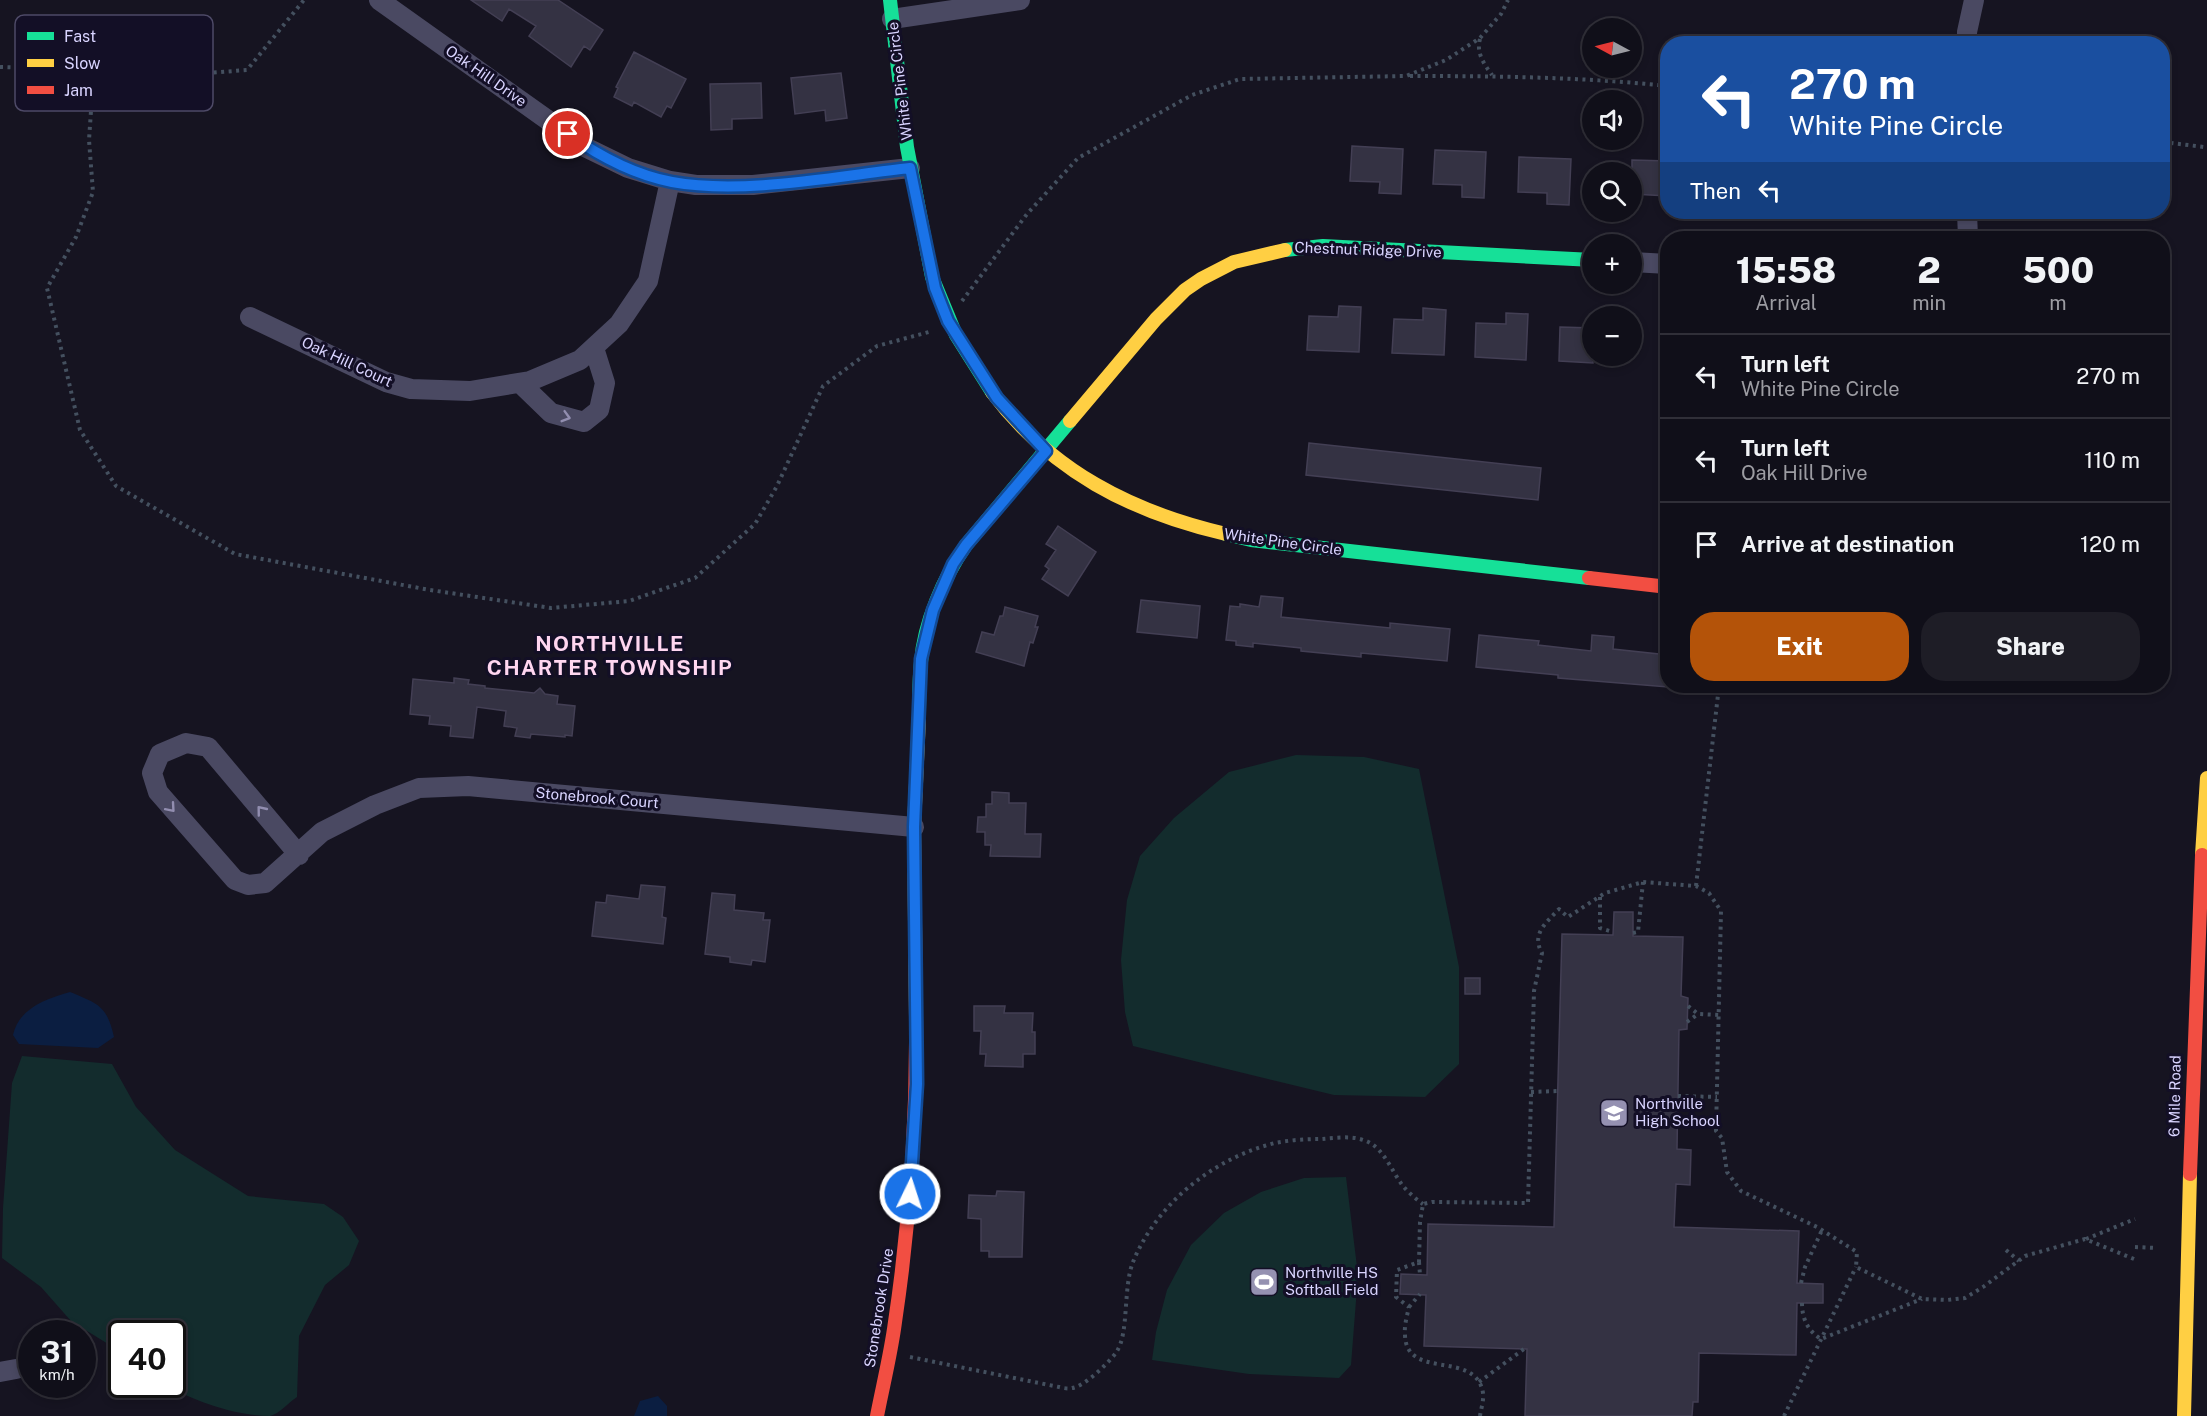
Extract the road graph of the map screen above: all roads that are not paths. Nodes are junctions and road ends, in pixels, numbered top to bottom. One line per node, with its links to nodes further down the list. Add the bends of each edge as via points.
1 (379, 0): 7 (street, Oak Hill Drive, via 587,148 628,168)
2 (1020, 0): 4 (street)
3 (1974, 0): 5 (street)
4 (891, 9): 6 (street, White Pine Circle)
5 (1967, 36)
6 (910, 168): 7 (street, Oak Hill Drive, via 753,185); 14 (street, White Pine Circle, via 935,288 948,321 997,398)
7 (670, 181): 12 (street, Oak Hill Court, via 648,281 619,324)
8 (1582, 259): 14 (street, Chestnut Ridge Drive, via 1323,246 1258,254 1209,274 1184,291)
9 (1642, 263): 10 (street)
10 (1660, 264)
11 (250, 317): 13 (street, Oak Hill Court, via 386,382 411,389 470,391)
12 (594, 348): 13 (street, Oak Hill Court, via 580,360); 13 (street, one-way to 12, via 551,413 584,422 599,410 605,383)
13 (519, 383)
14 (1046, 451): 15 (street, White Pine Circle, via 1109,492 1154,514 1213,532); 17 (street, Stonebrook Drive, via 966,545 933,610 921,659)
15 (1660, 586)
16 (2207, 778): 20 (street, 6 Mile Road, via 2192,1049)
17 (914, 827): 18 (street, Stonebrook Court, via 468,786 419,788 322,832); 19 (street, Stonebrook Drive, via 917,1084 908,1217 895,1324)
18 (299, 855): 18 (street, Stonebrook Court, one-way to 18, via 208,747 186,743 160,754 152,773 158,792 235,880 248,885 265,883)
19 (877, 1416)
20 (2184, 1416)

